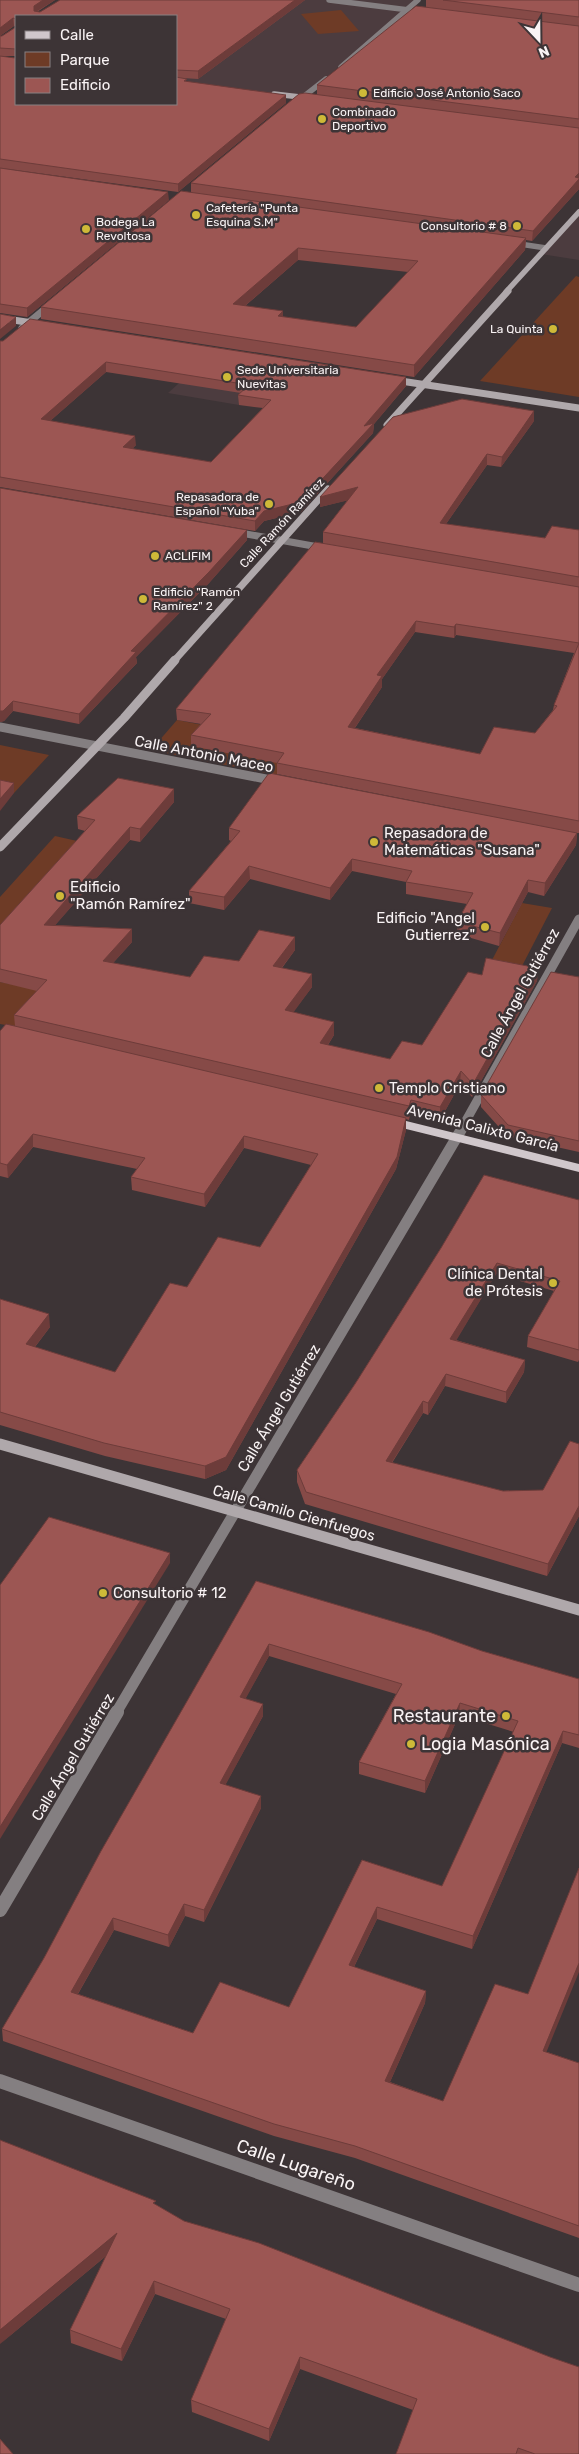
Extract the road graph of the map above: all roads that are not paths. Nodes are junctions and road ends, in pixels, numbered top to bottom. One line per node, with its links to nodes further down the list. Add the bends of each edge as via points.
1 (329, 0): 3 (street)
2 (418, 0): 3 (street)
3 (406, 10): 4 (street); 6 (street)
4 (416, 11)
5 (264, 92): 6 (street)
6 (303, 98): 7 (street); 8 (street)
7 (312, 99)
8 (295, 104)
9 (579, 212): 11 (street)
10 (507, 242): 11 (street)
11 (546, 248): 18 (street)
12 (58, 298): 14 (street)
13 (0, 318): 14 (street)
14 (29, 322): 15 (street); 16 (street)
15 (46, 325)
16 (14, 334)
17 (385, 379): 18 (street)
18 (425, 385): 19 (street); 20 (street)
19 (579, 408)
20 (384, 429)
21 (337, 480): 23 (street, Calle Ramón Ramírez)
22 (222, 530): 23 (street)
23 (280, 540): 24 (street); 26 (street, Calle Ramón Ramírez)
24 (328, 549)
25 (0, 727): 26 (street, Calle Antonio Maceo)
26 (97, 747): 27 (street, Calle Antonio Maceo); 28 (street, Calle Ramón Ramírez)
27 (290, 784)
28 (0, 847)
29 (579, 919): 31 (street, Calle Ángel Gutiérrez)
30 (379, 1119): 31 (main road, Avenida Calixto García)
31 (457, 1137): 32 (main road, Avenida Calixto García); 34 (street, Calle Ángel Gutiérrez)
32 (579, 1168)
33 (0, 1444): 34 (street, Calle Camilo Cienfuegos)
34 (235, 1512): 35 (street, Calle Camilo Cienfuegos); 36 (street, Calle Ángel Gutiérrez)
35 (579, 1610)
36 (0, 1910)
37 (0, 2080): 38 (street, Calle Lugareño)
38 (579, 2285)

